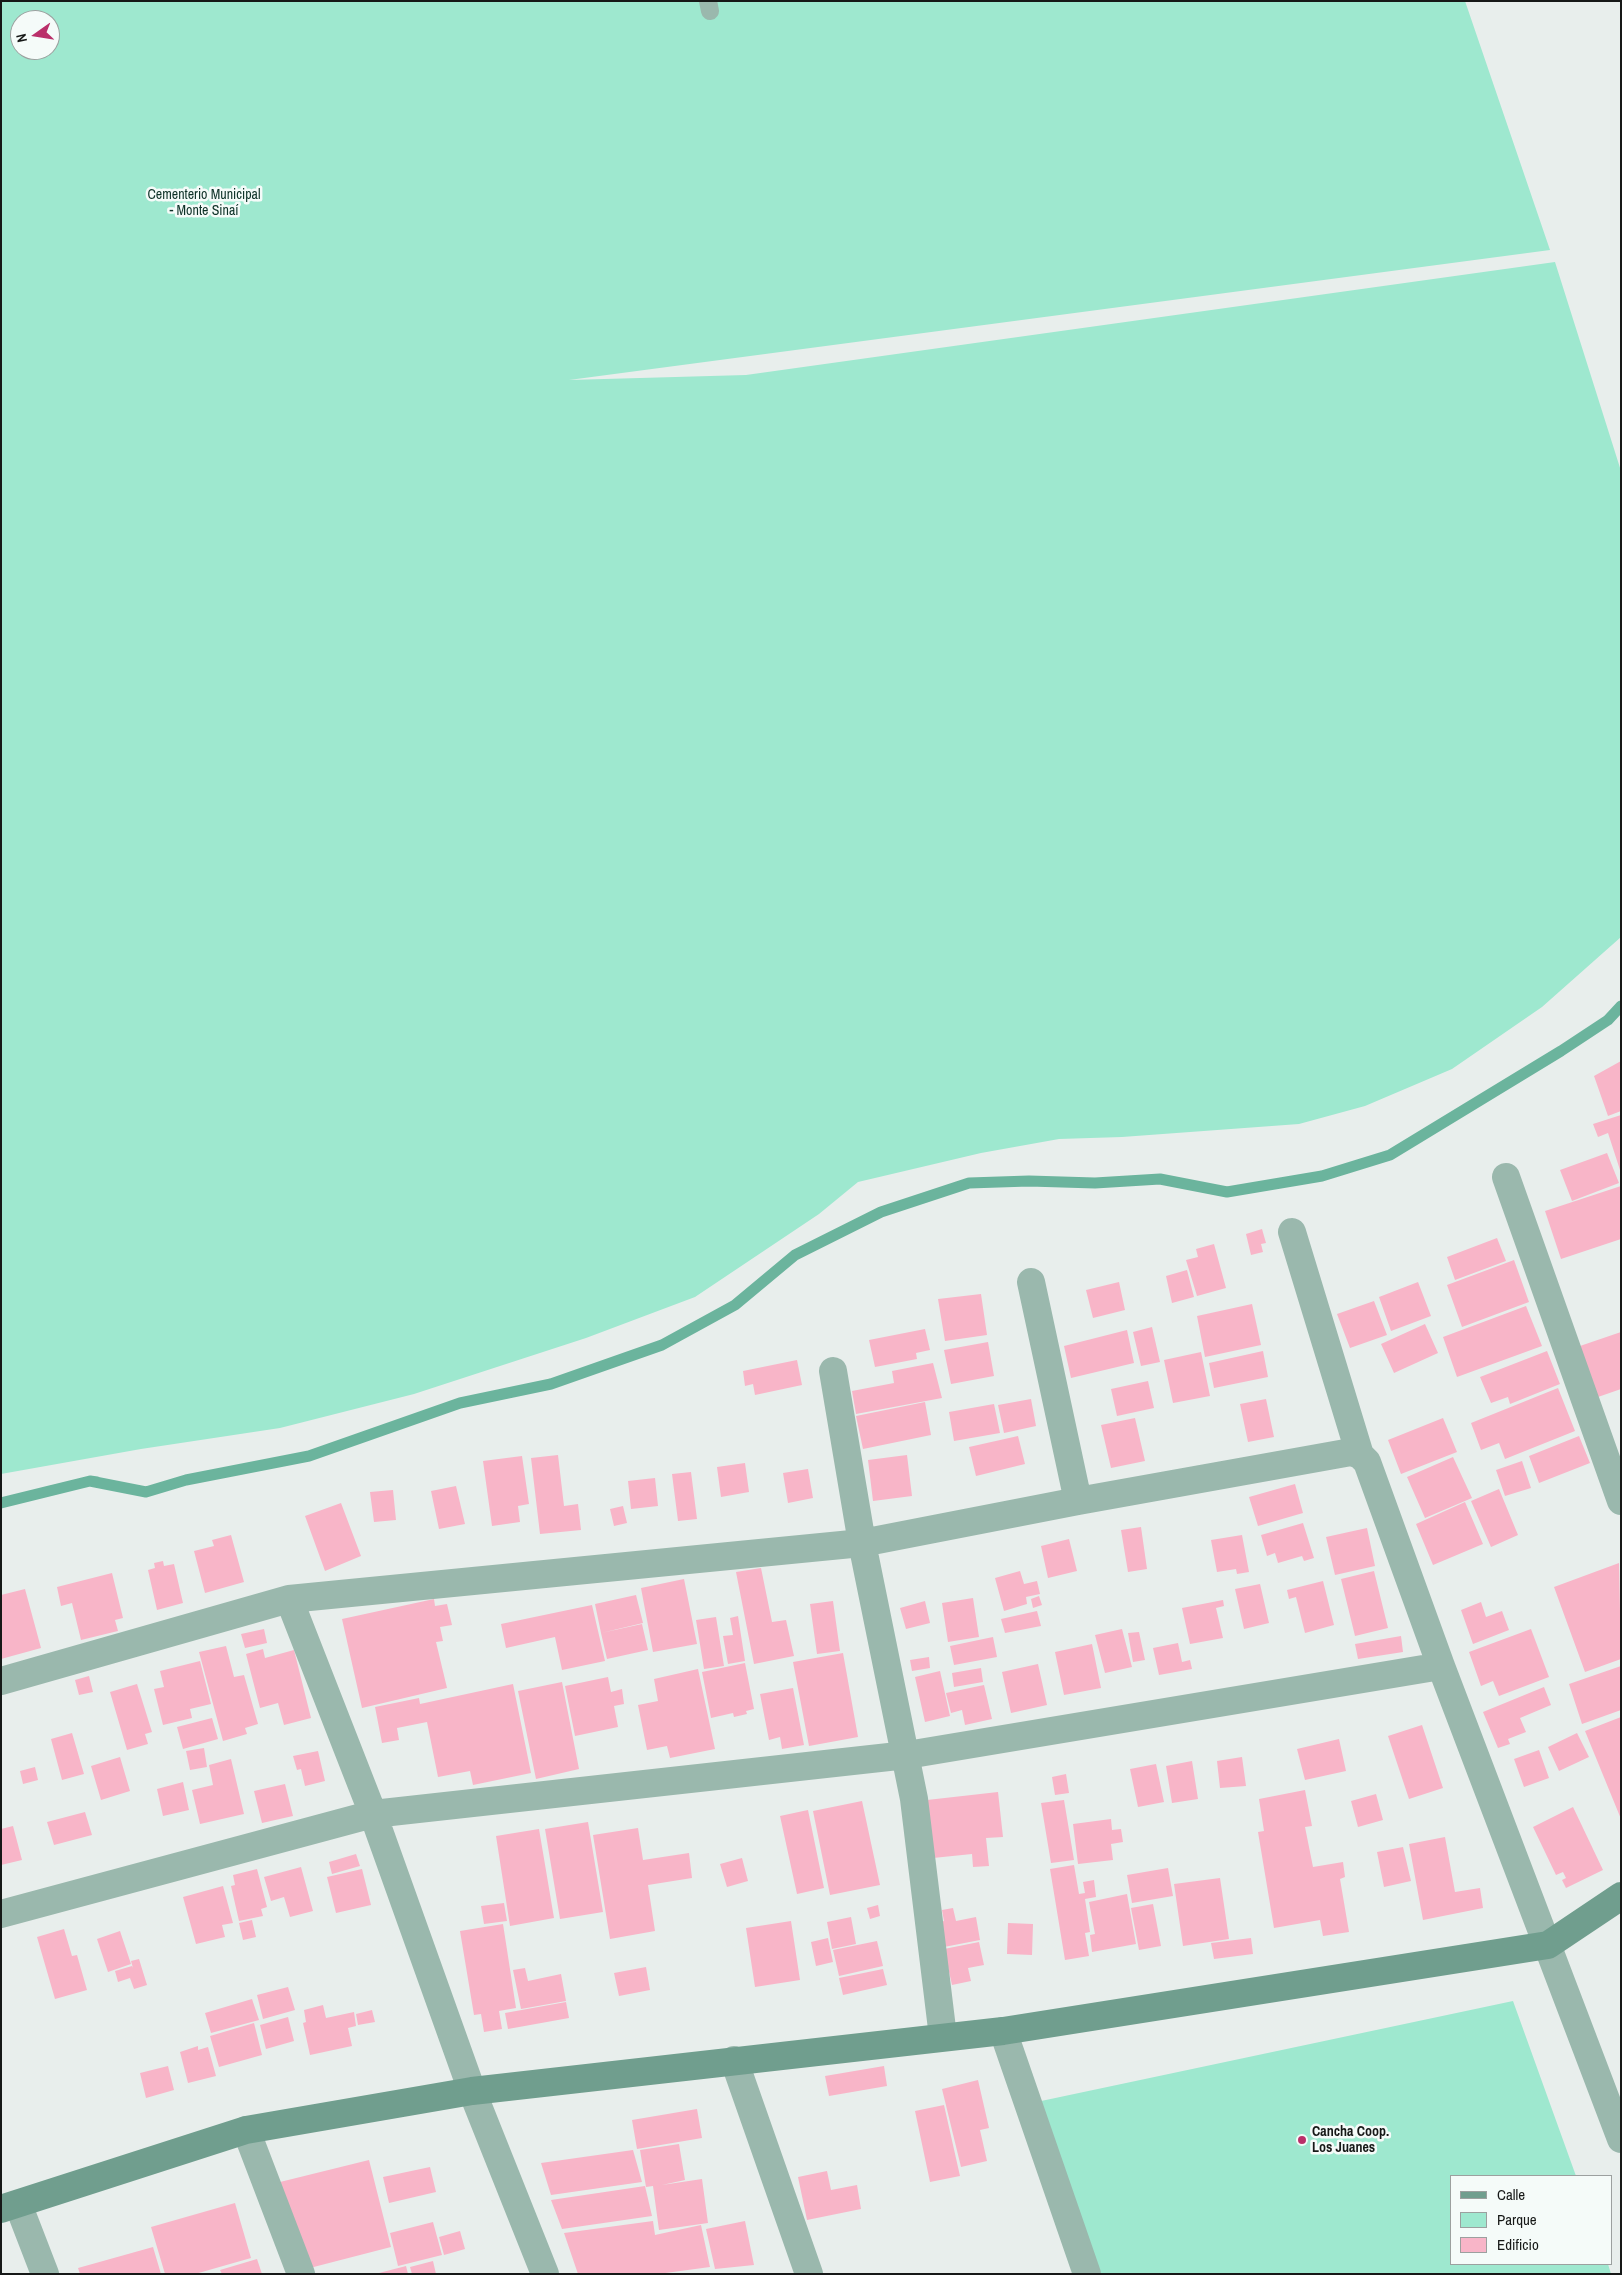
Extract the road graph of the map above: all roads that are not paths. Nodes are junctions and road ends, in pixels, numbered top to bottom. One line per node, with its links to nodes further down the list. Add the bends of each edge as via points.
1 (1506, 1177): 7 (street)
2 (1292, 1232): 5 (street)
3 (1032, 1282): 6 (street)
4 (833, 1371): 8 (street)
5 (1360, 1455): 6 (street, via 1350,1452); 10 (street, via 1367,1462)
6 (1078, 1501): 8 (street)
7 (1621, 1501)
8 (862, 1543): 9 (street); 12 (street)
9 (290, 1599): 11 (street); 13 (street)
10 (1441, 1666): 12 (street); 16 (street)
11 (1, 1681)
12 (907, 1755): 13 (street); 18 (street)
13 (373, 1814): 15 (street); 20 (street)
14 (1621, 1896): 16 (street)
15 (1, 1914)
16 (1548, 1945): 17 (street); 22 (street)
17 (1003, 2031): 18 (street); 28 (street)
18 (943, 2037): 19 (street)
19 (734, 2060): 20 (street); 27 (street)
20 (472, 2091): 21 (street); 26 (street)
21 (246, 2130): 23 (street); 25 (street)
22 (1621, 2138)
23 (10, 2206): 24 (street)
24 (45, 2274)
25 (301, 2274)
26 (545, 2274)
27 (809, 2274)
28 (1087, 2274)

